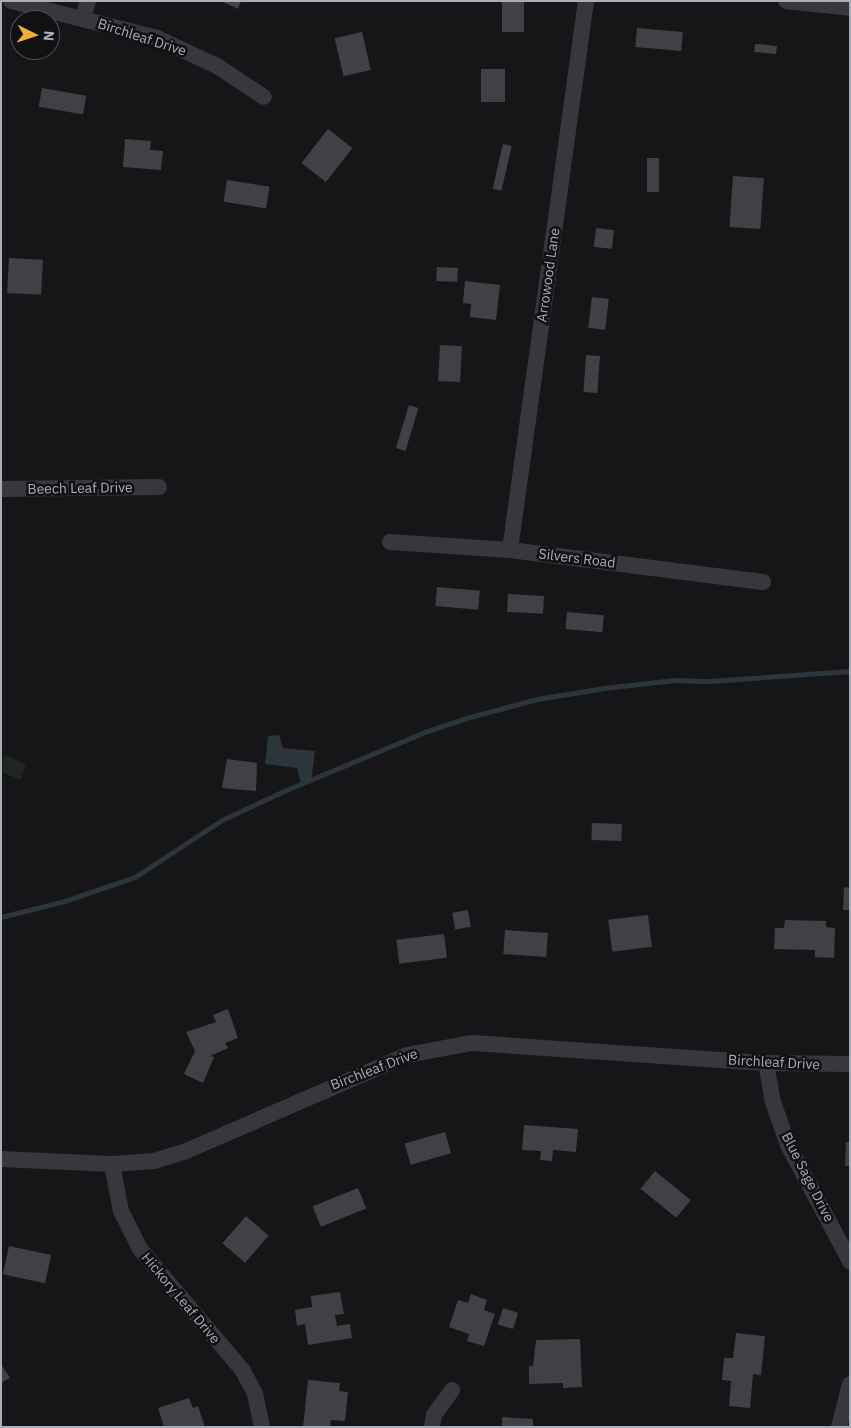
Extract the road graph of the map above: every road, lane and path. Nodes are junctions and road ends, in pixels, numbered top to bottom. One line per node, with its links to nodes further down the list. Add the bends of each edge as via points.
1 (11, 1): 6 (street, Birchleaf Drive)
2 (88, 1): 6 (street)
3 (586, 1): 11 (street, Arrowood Lane)
4 (786, 1): 5 (street)
5 (850, 8)
6 (83, 18): 7 (street, Birchleaf Drive, via 143,34 192,53)
7 (264, 98)
8 (159, 487): 9 (street, Beech Leaf Drive)
9 (1, 489)
10 (390, 542): 11 (street, Silvers Road)
11 (510, 550): 12 (street, Silvers Road)
12 (763, 582)
13 (766, 1063): 14 (street, Birchleaf Drive); 16 (street, Birchleaf Drive, via 509,1044 472,1043 435,1048 406,1055 338,1082 184,1152 154,1161); 17 (street, Blue Sage Drive, via 773,1102 788,1145)
14 (850, 1064)
15 (1, 1159): 16 (street, Birchleaf Drive)
16 (112, 1164): 20 (street, Hickory Leaf Drive, via 122,1211 140,1249 243,1371 255,1394)
17 (850, 1260)
18 (850, 1384): 22 (street)
19 (452, 1390): 21 (street, via 434,1415)
20 (262, 1427)
21 (432, 1427)
22 (839, 1427)

